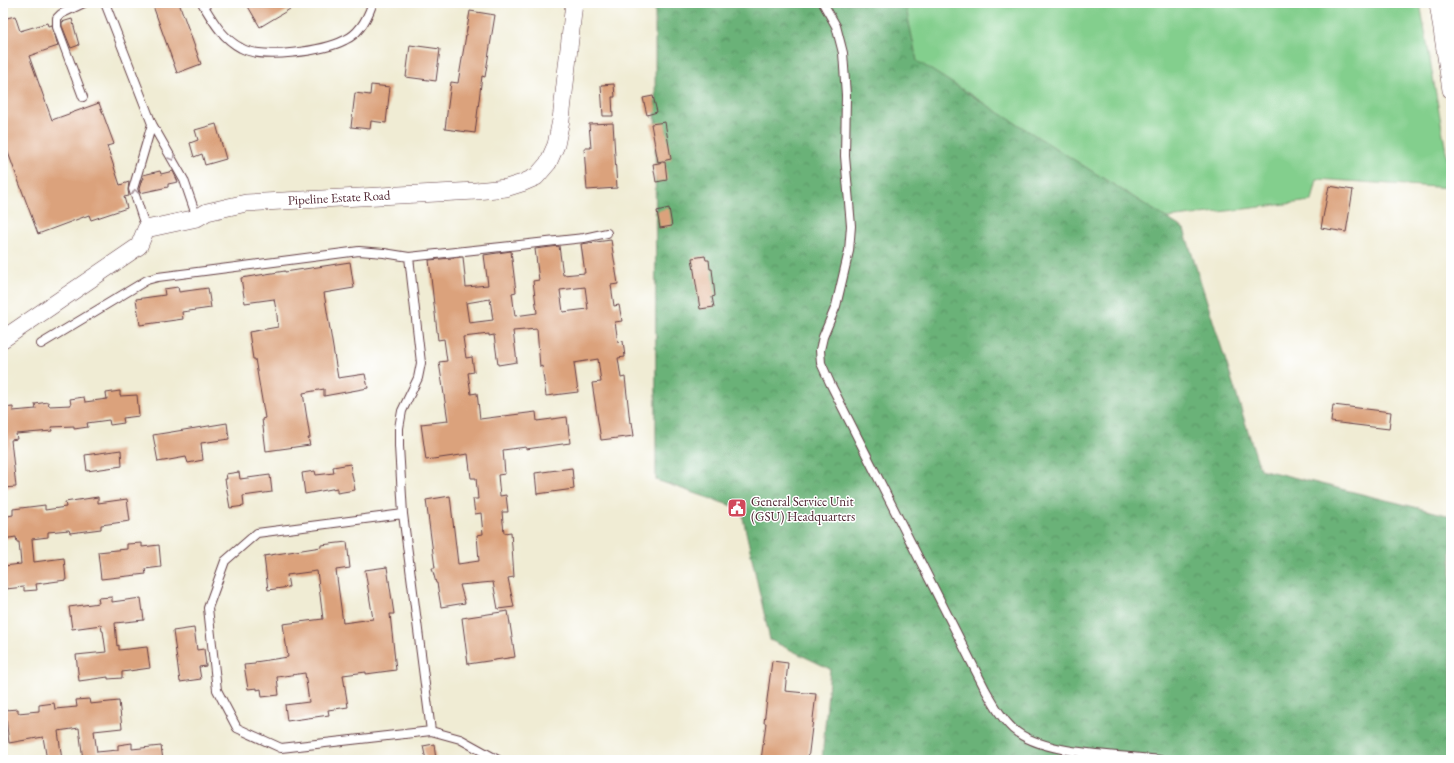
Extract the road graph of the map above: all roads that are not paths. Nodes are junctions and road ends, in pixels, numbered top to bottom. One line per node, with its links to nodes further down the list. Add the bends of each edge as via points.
1 (84, 3): 10 (lane, via 57,18 57,27)
2 (105, 3): 11 (lane)
3 (202, 3): 4 (lane, via 219,31 229,41 242,49 266,54 308,50 346,40 366,20)
4 (372, 3)
5 (574, 3): 12 (street, Pipeline Estate Road, via 556,145 548,162 536,177 506,188 476,191 246,203 207,212)
6 (823, 3): 21 (lane, via 836,26 843,53 846,95 844,156 851,226 849,251 836,306 820,350 821,363 985,689 999,712 1014,729 1035,741 1077,752)
7 (1438, 3): 8 (street)
8 (1446, 27): 9 (street)
9 (1451, 90)
10 (83, 97)
11 (152, 124): 12 (lane, one-way to 12, via 184,180); 13 (lane, one-way to 11, via 133,189)
12 (197, 218): 13 (street, Pipeline Estate Road)
13 (146, 229): 16 (street, via 139,246)
14 (607, 233): 15 (lane, via 584,238)
15 (409, 257): 17 (lane, via 359,251 158,277 147,280); 18 (lane, via 421,364 418,378 402,411 399,428)
16 (3, 340)
17 (41, 344)
18 (403, 514): 19 (lane); 19 (lane, via 257,533 225,561 208,608 217,690 237,728 281,748)
19 (431, 731): 20 (lane, via 460,739)
20 (498, 760)
21 (1160, 760)

